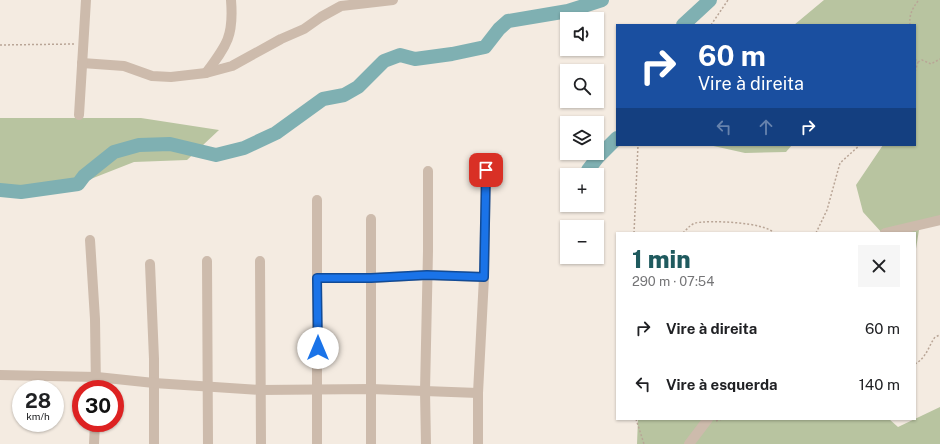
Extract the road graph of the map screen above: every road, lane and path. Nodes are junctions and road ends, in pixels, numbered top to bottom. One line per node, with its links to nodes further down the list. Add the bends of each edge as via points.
1 (86, 0): 8 (street)
2 (232, 0): 14 (street, via 231,32 227,43)
3 (393, 0): 14 (street, via 341,6 304,29 232,66)
4 (728, 0): 6 (path)
5 (918, 1): 7 (path, via 911,10)
6 (712, 24)
7 (910, 24)
8 (84, 43): 9 (path); 12 (street)
9 (0, 46)
10 (940, 59): 11 (path, via 932,64 922,60)
11 (918, 62): 13 (path)
12 (82, 63): 14 (street, via 124,66 152,76 171,77); 15 (street)
13 (916, 69)
14 (206, 73)
15 (79, 115)
16 (638, 146): 23 (path)
17 (859, 146): 26 (path, via 840,163 827,210)
18 (486, 170): 33 (street)
19 (428, 171): 32 (street)
20 (317, 200): 34 (street)
21 (371, 219): 35 (street)
22 (940, 220): 27 (street)
23 (634, 232)
24 (684, 232): 25 (path, via 694,224 711,222 764,227)
25 (772, 232)
26 (816, 232)
27 (888, 232)
28 (90, 240): 39 (street)
29 (207, 261): 42 (street)
30 (260, 261): 43 (street)
31 (150, 264): 41 (street)
32 (427, 275): 33 (street); 35 (street); 46 (street)
33 (484, 277): 47 (street)
34 (317, 278): 35 (street); 45 (street)
35 (371, 278): 44 (street)
36 (940, 336): 37 (path, via 935,337 929,351)
37 (916, 363)
38 (0, 375): 39 (street)
39 (97, 377): 40 (street); 41 (street)
40 (97, 380)
41 (154, 383): 42 (street); 52 (street)
42 (208, 386): 43 (street); 53 (street)
43 (260, 390): 45 (street); 54 (street)
44 (371, 390): 45 (street); 46 (street); 56 (street)
45 (318, 391): 55 (street)
46 (425, 391): 47 (street); 57 (street)
47 (478, 393): 58 (street)
48 (636, 420): 59 (path)
49 (707, 420): 60 (street)
50 (95, 432): 51 (street)
51 (94, 444)
52 (154, 444)
53 (208, 444)
54 (261, 444)
55 (317, 444)
56 (371, 444)
57 (426, 444)
58 (478, 444)
59 (644, 444)
60 (689, 444)

